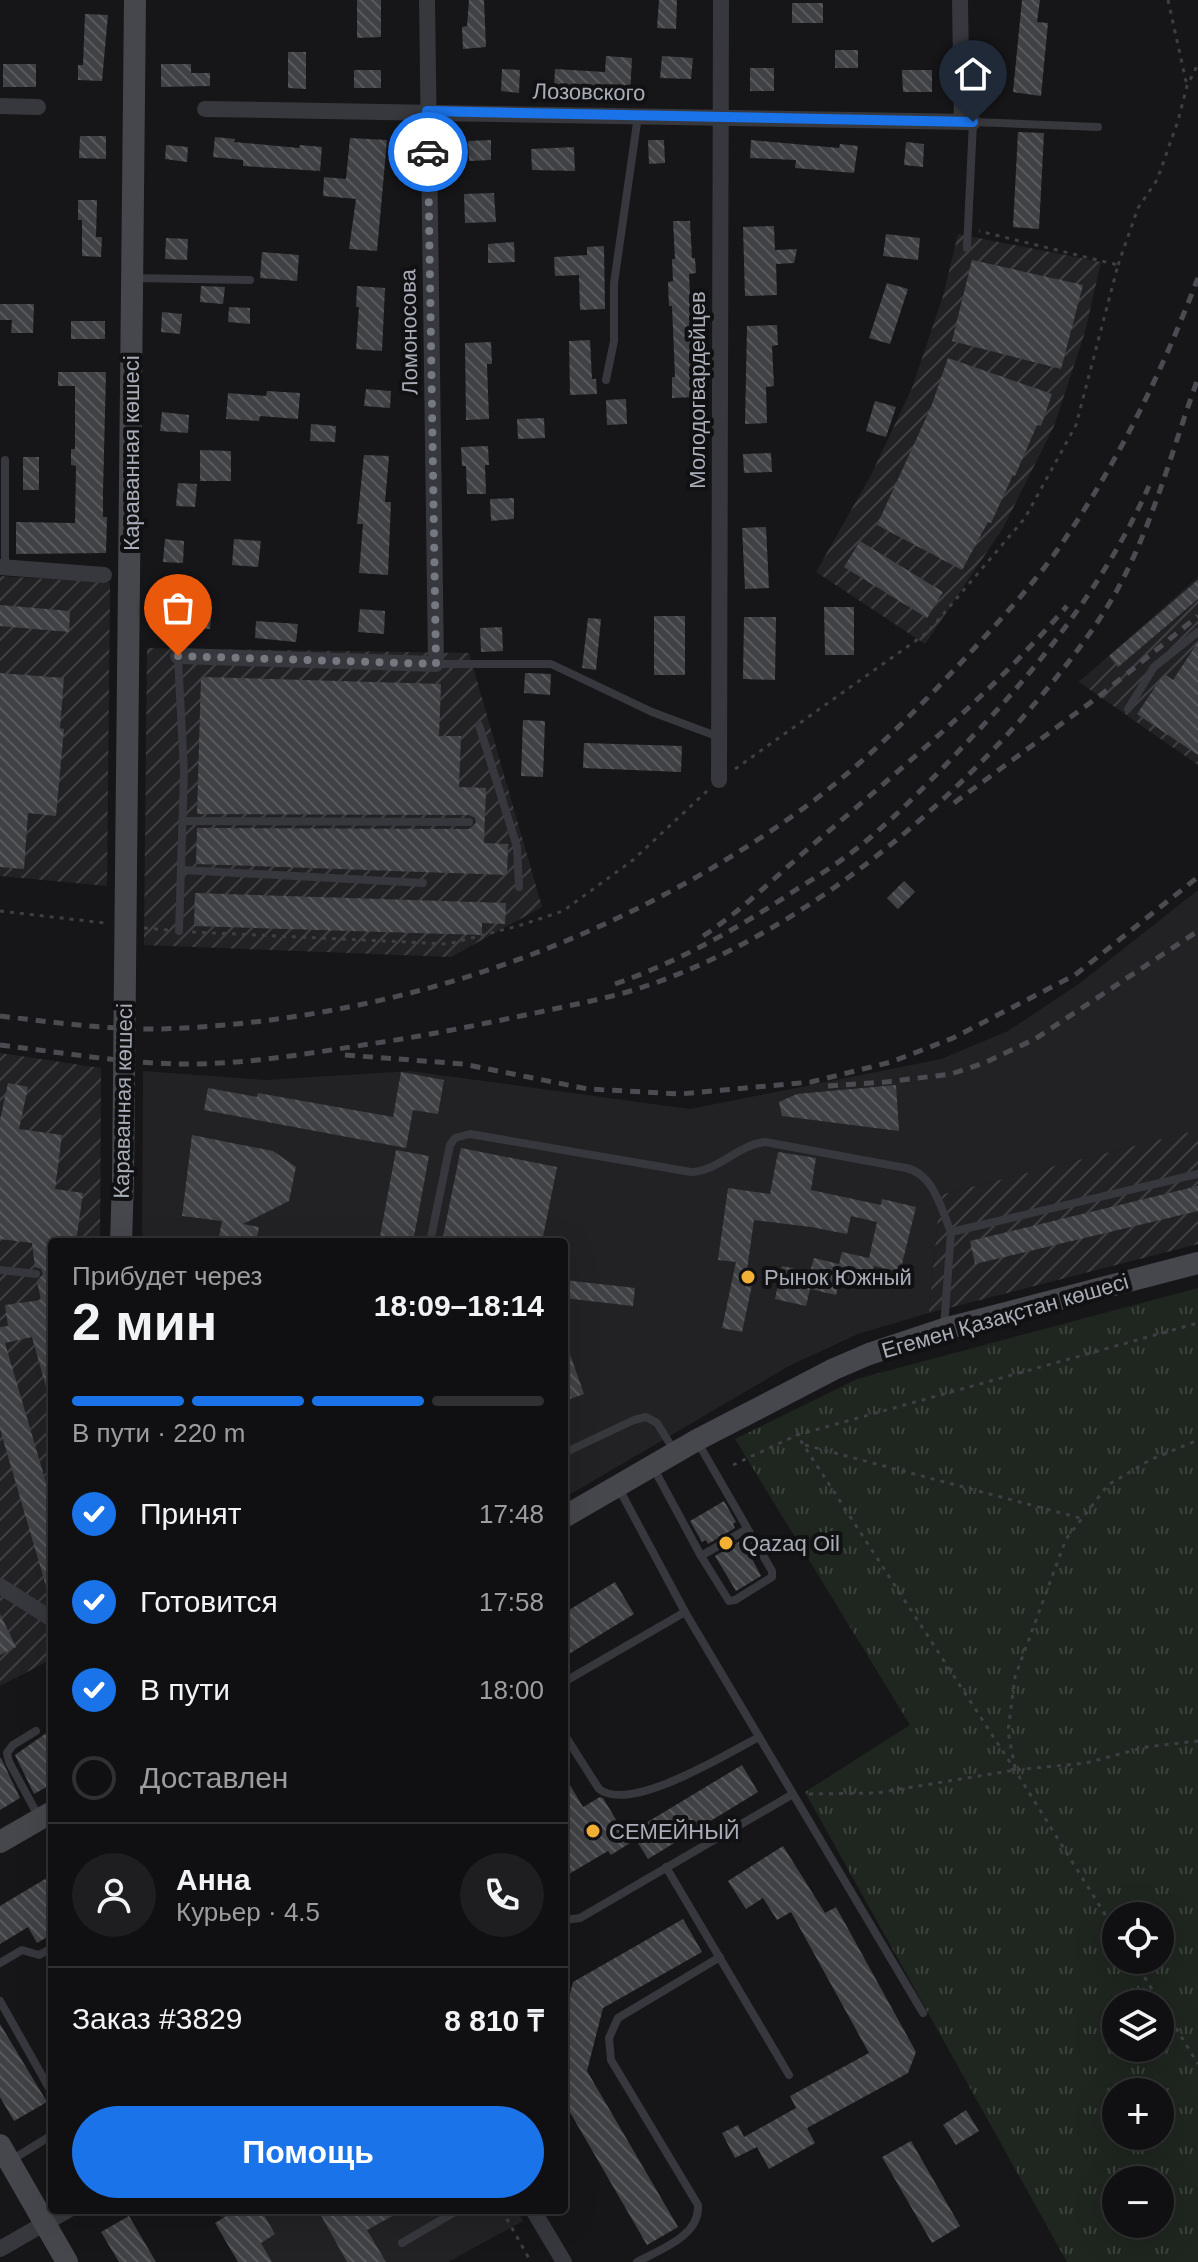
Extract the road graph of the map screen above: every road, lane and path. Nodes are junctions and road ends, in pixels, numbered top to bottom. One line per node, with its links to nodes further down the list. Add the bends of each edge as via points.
1 (135, 0): 19 (main road, Караванная көшесі)
2 (427, 0): 11 (street, Ломоносова)
3 (721, 0): 13 (street, Молодогвардейцев)
4 (960, 0): 14 (street)
5 (1168, 0): 7 (path)
6 (1198, 64): 7 (path)
7 (1187, 86): 18 (path, via 1157,180 1138,208)
8 (0, 106): 9 (street)
9 (38, 107)
10 (205, 109): 11 (street, Лозовского)
11 (427, 111): 12 (street, Лозовского); 27 (street, Ломоносова)
12 (638, 115): 13 (street, Лозовского); 21 (lane)
13 (719, 116): 14 (street, Лозовского); 30 (street, Молодогвардейцев)
14 (967, 122): 15 (lane); 16 (lane)
15 (1098, 127)
16 (968, 228): 17 (lane); 18 (path)
17 (967, 248)
18 (1118, 265): 31 (path, via 1076,425 1025,518 928,632)
19 (132, 278): 20 (lane); 43 (main road, Караванная көшесі, bridge)
20 (250, 280)
21 (606, 380)
22 (5, 460): 23 (lane)
23 (3, 567): 24 (street)
24 (104, 575)
25 (1198, 632): 28 (lane, via 1154,667)
26 (178, 656): 27 (street); 32 (lane)
27 (436, 664): 30 (lane, via 551,664)
28 (1128, 709)
29 (479, 725): 36 (lane, via 517,847)
30 (719, 737): 31 (street, Молодогвардейцев)
31 (719, 780): 40 (path, via 621,869 563,911 518,926 448,944)
32 (183, 821): 33 (lane); 34 (lane)
33 (469, 822)
34 (183, 870): 35 (lane); 40 (lane)
35 (423, 883)
36 (519, 887)
37 (0, 911): 38 (path)
38 (116, 924)
39 (132, 926): 40 (path)
40 (179, 931)
41 (1198, 1174): 42 (lane)
42 (951, 1232): 44 (lane, via 927,1179 906,1168 765,1142 746,1146 707,1170 691,1172 470,1134 450,1145); 49 (lane)
43 (121, 1238)
44 (431, 1238)
45 (1198, 1263): 49 (main road, Егемен Қазақстан көшесі)
46 (0, 1270): 47 (lane)
47 (36, 1274)
48 (1198, 1323): 50 (path)
49 (944, 1329): 51 (main road, Егемен Қазақстан көшесі, via 834,1369)
50 (797, 1435): 53 (path); 56 (path)
51 (697, 1440): 55 (main road, Егемен Қазақстан көшесі); 61 (lane)
52 (1198, 1440): 60 (path, via 1108,1485)
53 (803, 1445): 60 (path); 71 (path)
54 (568, 1451): 55 (lane, via 646,1417 657,1423)
55 (675, 1453): 57 (main road, Егемен Қазақстан көшесі)
56 (733, 1465)
57 (653, 1466): 58 (main road, Егемен Қазақстан көшесі); 62 (lane)
58 (618, 1486): 59 (main road, Егемен Қазақстан көшесі); 64 (lane)
59 (568, 1515)
60 (1080, 1518): 71 (path, via 1066,1539 1015,1677 1008,1731)
61 (747, 1529): 62 (lane); 62 (lane, via 772,1571 768,1581 729,1601)
62 (701, 1556)
63 (0, 1586): 65 (street)
64 (685, 1612): 66 (lane); 68 (lane)
65 (48, 1616)
66 (568, 1680)
67 (36, 1731): 73 (lane, via 7,1753)
68 (759, 1737): 69 (lane, via 663,1784 619,1796 599,1789); 72 (lane)
69 (568, 1740)
70 (1198, 1741): 71 (path, via 1146,1747 1086,1763)
71 (1015, 1770): 72 (path, via 877,1793); 77 (path)
72 (793, 1794): 76 (lane); 84 (lane)
73 (48, 1817): 74 (main road); 75 (main road)
74 (0, 1842)
75 (0, 1852)
76 (666, 1867): 78 (lane, via 580,1918); 80 (lane)
77 (1102, 1910)
78 (568, 1920)
79 (48, 1950): 81 (lane, via 39,1955 22,1950)
80 (720, 1957): 86 (lane); 100 (lane, via 618,2018 609,2038 611,2060 698,2205 694,2227)
81 (0, 1963)
82 (1143, 1974): 85 (path)
83 (0, 2001): 87 (lane)
84 (923, 2013)
85 (1198, 2064)
86 (789, 2075)
87 (48, 2086)
88 (48, 2137): 89 (lane)
89 (5, 2153): 94 (main road)
90 (61, 2214): 94 (street)
91 (451, 2214): 95 (lane)
92 (504, 2214): 98 (path)
93 (535, 2214): 99 (street)
94 (45, 2223): 96 (street); 97 (main road)
95 (402, 2243)
96 (0, 2249)
97 (67, 2262)
98 (531, 2262)
99 (564, 2262)
100 (637, 2262)

